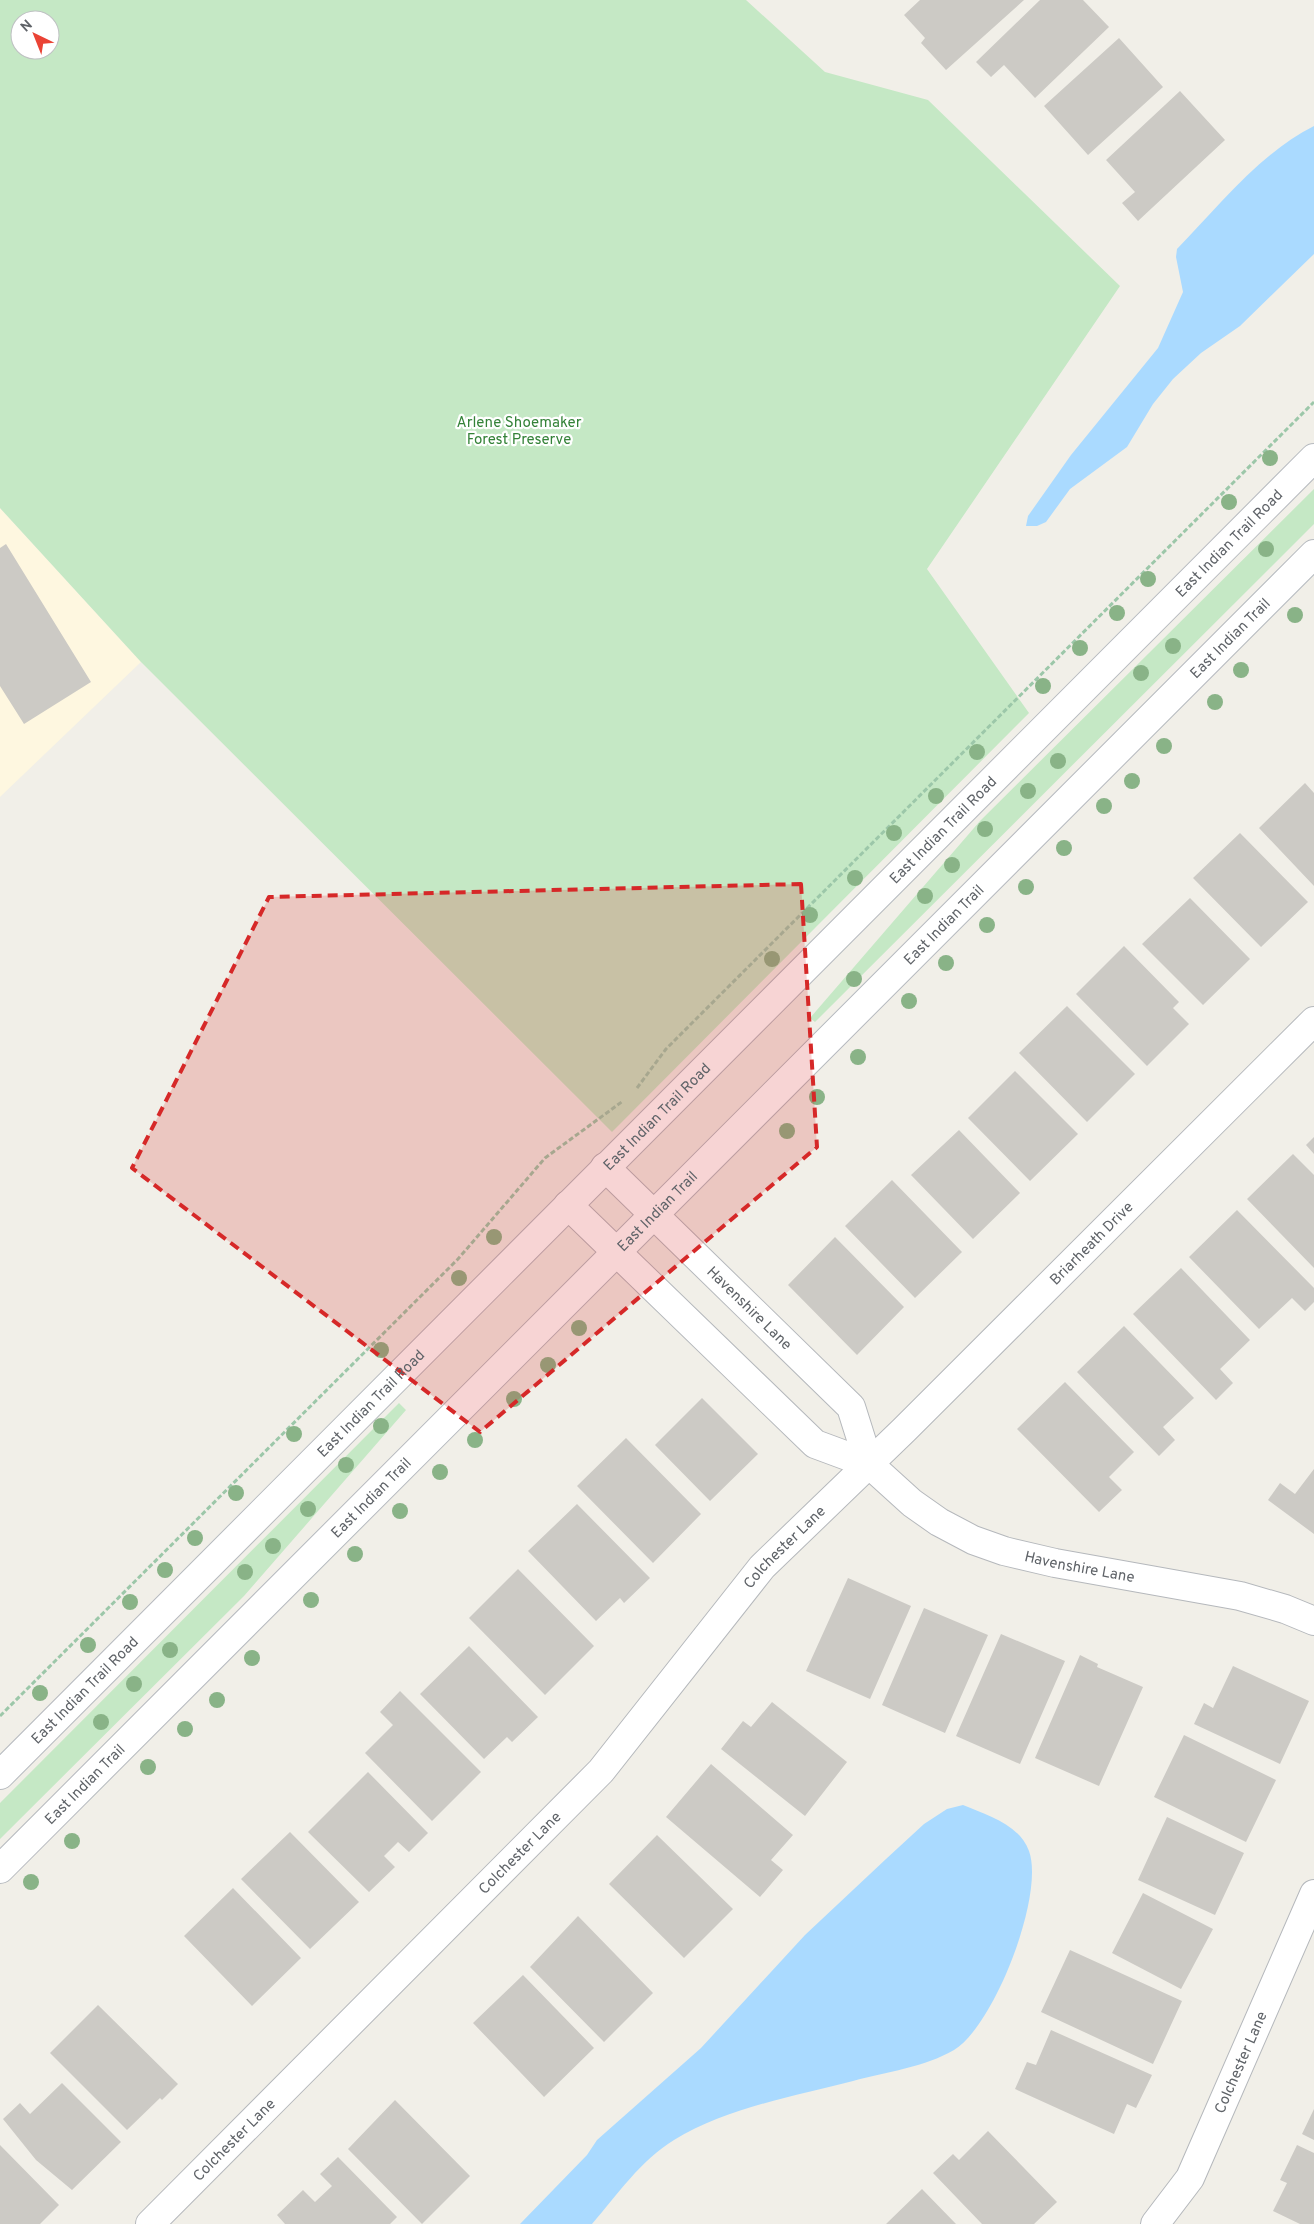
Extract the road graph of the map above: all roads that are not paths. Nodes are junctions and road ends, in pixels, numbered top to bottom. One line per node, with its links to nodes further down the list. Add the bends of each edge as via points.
1 (1314, 458): 4 (main road, East Indian Trail Road)
2 (1314, 554): 6 (main road, East Indian Trail)
3 (1314, 1021): 8 (main road, Briarheath Drive)
4 (605, 1167): 5 (main road, East Indian Trail Road); 6 (main road, Havenshire Lane)
5 (568, 1205): 7 (main road, Havenshire Lane); 10 (main road, East Indian Trail Road)
6 (655, 1214): 7 (main road, East Indian Trail); 8 (main road, Havenshire Lane, via 851,1407)
7 (617, 1253): 8 (main road, Havenshire Lane, via 815,1444); 11 (main road, East Indian Trail)
8 (869, 1464): 9 (main road, Havenshire Lane, via 912,1503 939,1522 973,1540 1004,1551 1240,1596); 13 (main road, Colchester Lane, via 762,1567 601,1771)
9 (1314, 1621)
10 (0, 1775)
11 (0, 1869)
12 (1314, 1894): 14 (main road, Colchester Lane, via 1190,2178)
13 (150, 2224)
14 (1155, 2224)

